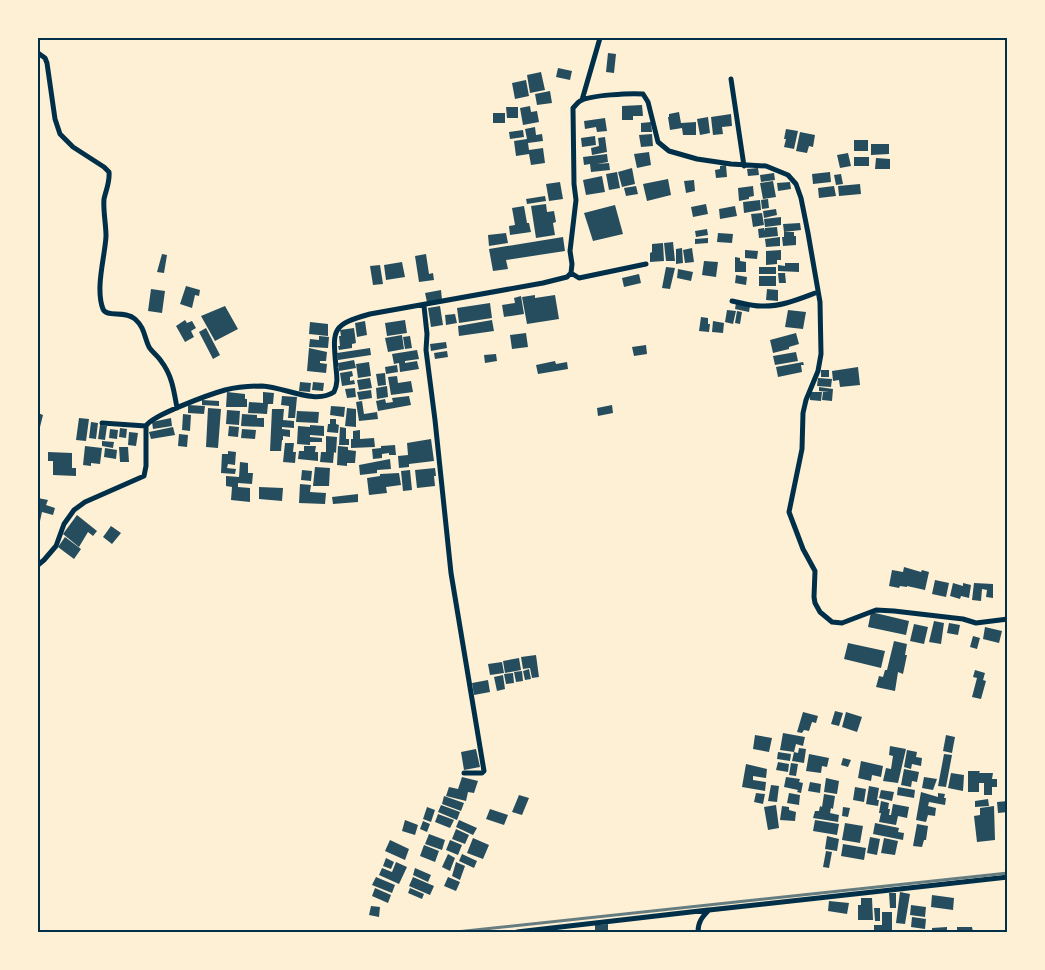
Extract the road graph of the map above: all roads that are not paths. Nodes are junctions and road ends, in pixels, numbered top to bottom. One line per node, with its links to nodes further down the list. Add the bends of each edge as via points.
1 (600, 38): 4 (street)
2 (38, 53): 11 (street, via 48,63 60,134 109,172 100,287 103,309 108,314 127,314 142,327 148,346 171,378)
3 (731, 79): 5 (street)
4 (582, 100): 5 (street, via 643,94 658,142 669,151); 7 (street, via 572,112 576,200)
5 (744, 165): 8 (street, via 776,169 796,184)
6 (646, 264): 7 (street, via 579,278)
7 (571, 273): 10 (street, via 556,281)
8 (818, 292): 9 (street, via 774,306); 15 (street, via 820,363 803,413 802,449 789,512 814,571 814,597 820,612 832,622 842,623 876,610 976,623)
9 (732, 301)
10 (424, 306): 11 (street, via 370,314 343,323 334,339 337,383 332,394 320,398 277,388 243,387); 16 (street, via 451,573 484,771)
11 (177, 408): 13 (street)
12 (102, 423): 13 (street)
13 (146, 426): 14 (street, via 144,476 74,510 56,546)
14 (38, 565)
15 (1008, 619)
16 (464, 773)
17 (1008, 877): 18 (street)
18 (709, 910): 19 (street); 20 (street, via 702,916)
19 (517, 933)
20 (698, 933)

